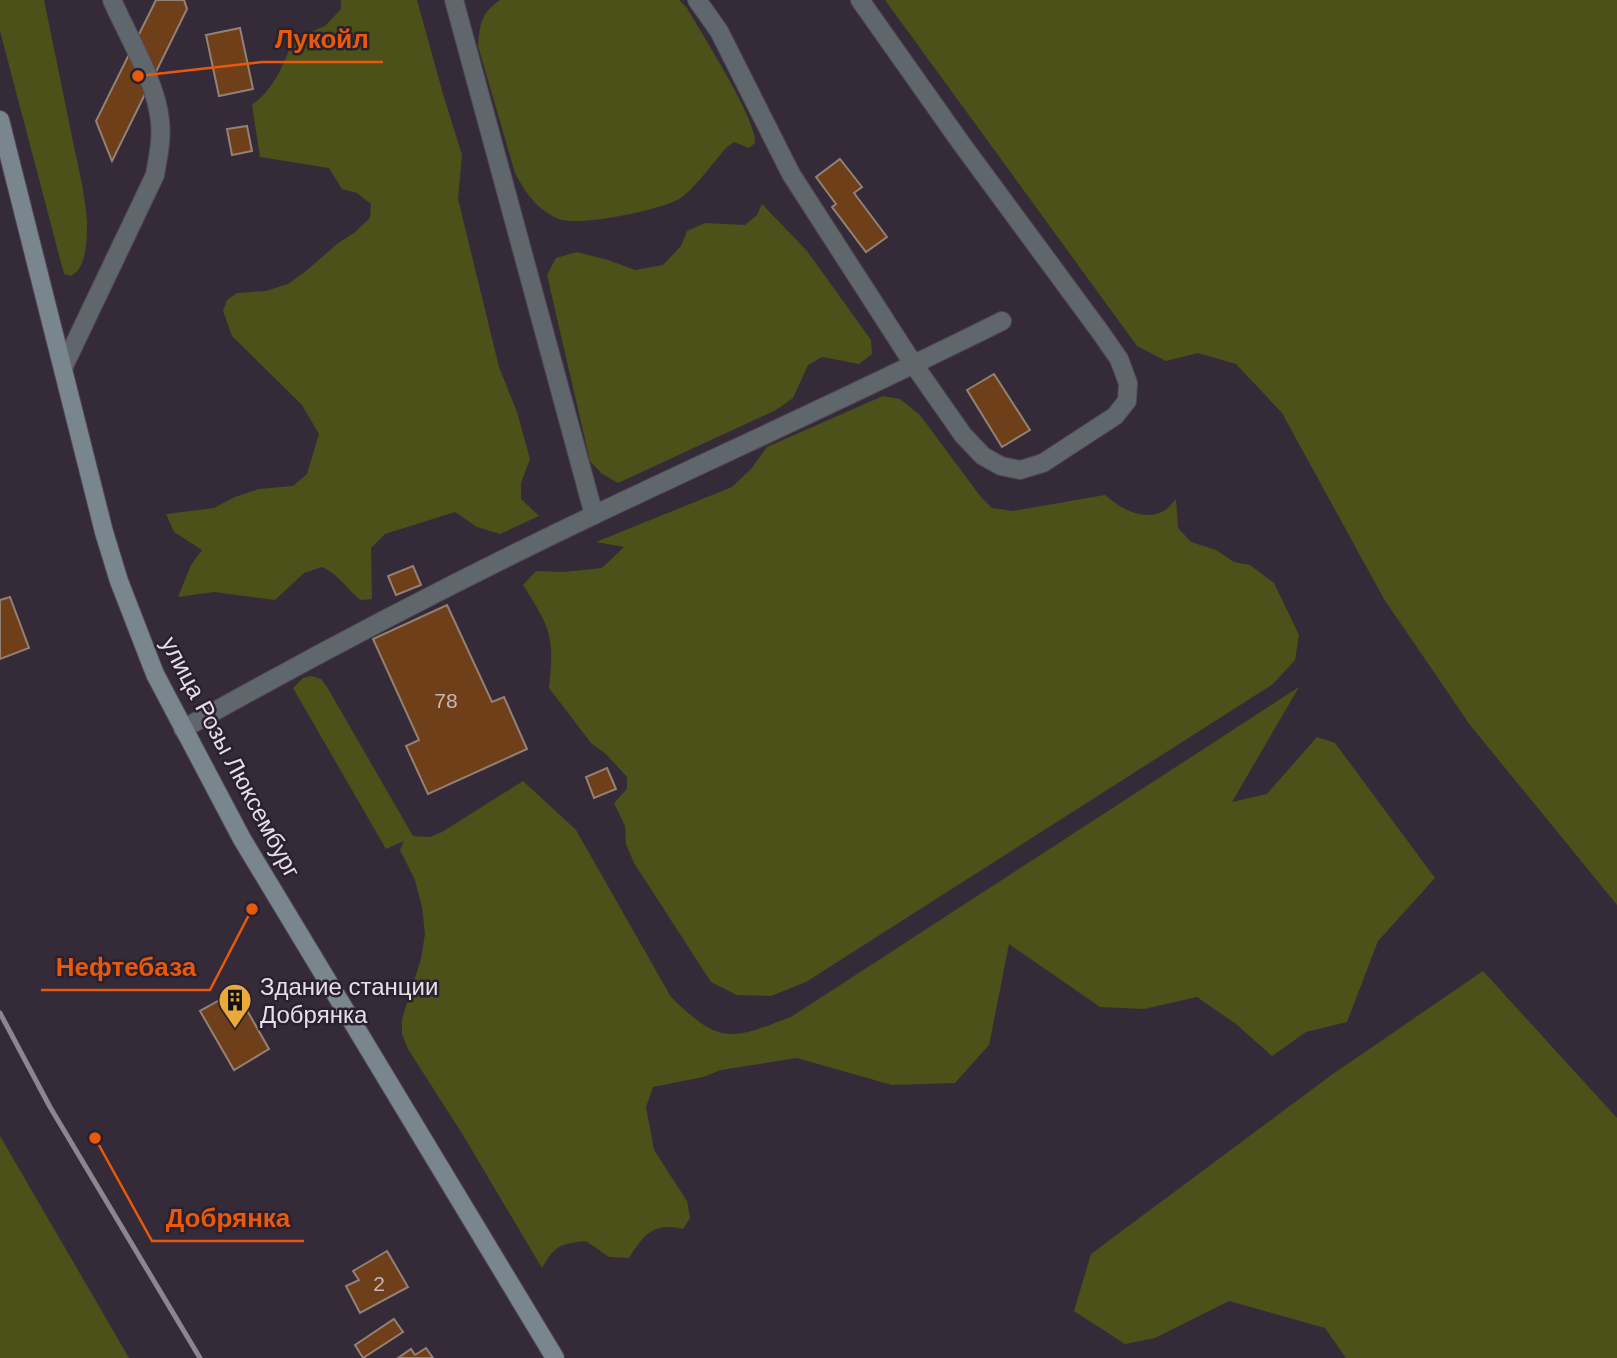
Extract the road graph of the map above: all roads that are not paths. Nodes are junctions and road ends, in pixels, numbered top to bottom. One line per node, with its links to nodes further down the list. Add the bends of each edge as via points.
1 (112, 0): 8 (lane, via 155,96 160,145 155,175)
2 (454, 0): 9 (lane)
3 (697, 0): 7 (lane, via 719,31 791,174)
4 (860, 0): 7 (lane, via 1119,359 1128,383 1127,401 1115,416 1064,450 1020,470 983,456)
5 (0, 120): 8 (street, улица Розы Люксембург)
6 (1002, 321): 7 (lane)
7 (914, 365): 9 (lane)
8 (64, 368): 10 (street, улица Розы Люксембург, via 120,581 155,674)
9 (594, 515): 10 (lane, via 331,646)
10 (183, 729): 11 (street, улица Розы Люксембург, via 242,839)
11 (555, 1358)

